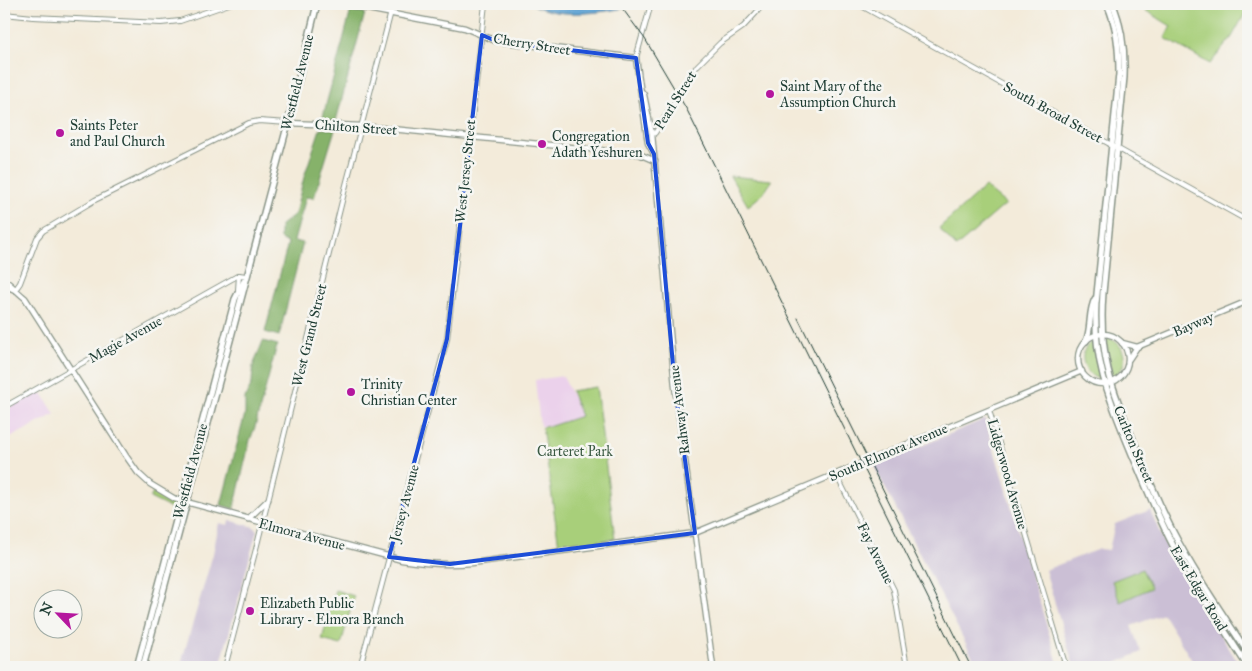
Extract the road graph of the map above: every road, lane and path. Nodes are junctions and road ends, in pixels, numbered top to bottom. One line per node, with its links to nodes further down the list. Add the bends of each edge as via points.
1 (229, 4): 12 (street, via 180,21 161,23)
2 (317, 4): 17 (main road, Westfield Avenue)
3 (342, 4): 11 (main road, Cherry Street)
4 (393, 4): 11 (street, West Grand Street)
5 (485, 4): 13 (street, West Jersey Street)
6 (763, 4): 19 (street, Pearl Street, via 743,27 720,43 697,66)
7 (858, 4): 21 (street, South Broad Street)
8 (1107, 4): 21 (main road, via 1114,22 1119,57)
9 (1113, 4): 21 (main road, via 1120,26 1125,67)
10 (650, 5): 14 (street, Rahway Avenue)
11 (390, 12): 13 (main road, Cherry Street, via 465,28); 18 (street, West Grand Street)
12 (4, 14)
13 (482, 35): 14 (main road, Cherry Street, via 496,41); 20 (street, West Jersey Street)
14 (636, 58): 15 (main road, Rahway Avenue)
15 (642, 92): 16 (main road, Rahway Avenue); 19 (main road, Rahway Avenue)
16 (644, 118): 19 (main road); 22 (main road, Rahway Avenue, via 648,143)
17 (288, 123): 18 (main road, Chilton Street); 27 (main road, Westfield Avenue); 30 (street, Chilton Street, via 249,123 77,210 40,234)
18 (362, 126): 20 (main road, Chilton Street); 47 (street, West Grand Street)
19 (652, 134): 22 (main road, Rahway Avenue)
20 (468, 137): 23 (main road, Chilton Street); 35 (street, West Jersey Street)
21 (1115, 147): 25 (street, South Broad Street); 31 (main road); 34 (main road)
22 (653, 152): 23 (main road, Chilton Street); 24 (main road, Rahway Avenue)
23 (640, 154): 24 (main road, Chilton Street)
24 (655, 160): 52 (main road, Rahway Avenue, via 675,385)
25 (1248, 221)
26 (240, 275): 27 (street); 32 (street); 40 (street, Magie Avenue)
27 (247, 276): 32 (main road, Westfield Avenue); 45 (main road, Westfield Avenue)
28 (4, 280): 30 (main road, Elmora Avenue)
29 (4, 285): 30 (main road)
30 (15, 290): 40 (main road, Elmora Avenue, via 25,298)
31 (1097, 296): 34 (main road); 36 (main road, via 1092,304)
32 (235, 299): 45 (main road, Westfield Avenue)
33 (1248, 301): 38 (main road, Bayway)
34 (1099, 335): 36 (main road); 37 (main road, via 1113,337); 42 (main road, Carlton Street)
35 (447, 339): 54 (street, Jersey Avenue)
36 (1086, 341): 41 (main road, via 1079,355)
37 (1122, 343): 38 (main road); 39 (main road)
38 (1137, 348): 39 (main road)
39 (1128, 360): 42 (main road, via 1122,374)
40 (70, 371): 43 (street, Magie Avenue); 48 (main road, Elmora Avenue, via 138,473 159,491)
41 (1082, 371): 42 (main road, via 1097,384); 44 (main road, South Elmora Avenue)
42 (1107, 383): 49 (main road, Carlton Street, via 1123,431); 53 (main road, Carlton Street)
43 (4, 407)
44 (989, 410): 46 (main road, South Elmora Avenue); 63 (street, Lidgerwood Avenue)
45 (200, 444): 48 (main road, Westfield Avenue)
46 (836, 474): 52 (main road, South Elmora Avenue); 62 (street, Fay Avenue, via 894,590)
47 (268, 500): 50 (main road); 51 (street, West Grand Street)
48 (184, 502): 50 (main road, Elmora Avenue); 55 (main road, Westfield Avenue)
49 (1155, 506): 64 (main road, East Edgar Road, via 1182,561)
50 (248, 519): 51 (main road, Elmora Avenue)
51 (263, 523): 54 (main road, Elmora Avenue); 59 (street, West Grand Street)
52 (695, 533): 54 (main road, Elmora Avenue, via 465,563 424,564); 61 (main road, Rahway Avenue)
53 (1181, 548): 56 (main road, East Edgar Road)
54 (389, 557): 60 (street, Jersey Avenue)
55 (168, 561): 57 (main road, Westfield Avenue); 58 (main road, Westfield Avenue)
56 (1248, 653)
57 (137, 667)
58 (142, 667)
59 (225, 667)
60 (360, 667)
61 (713, 667)
62 (907, 667)
63 (1066, 667)
64 (1248, 667)

